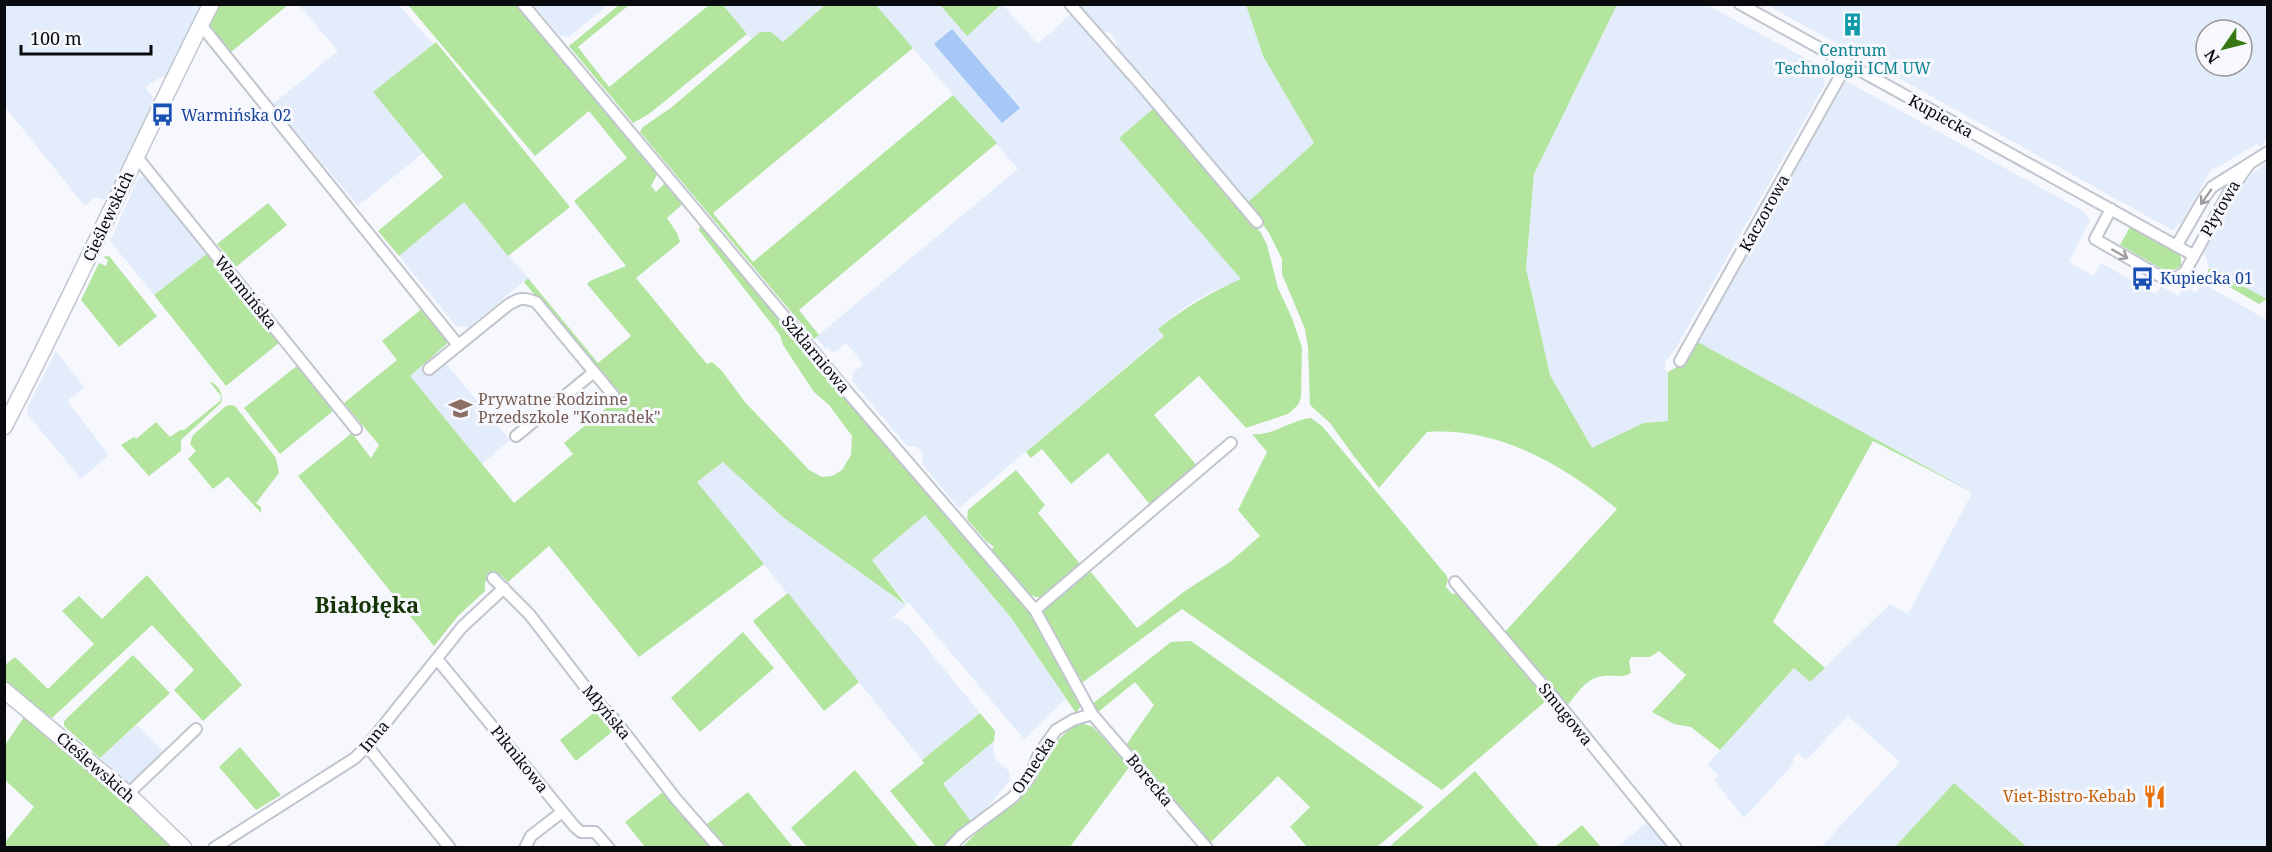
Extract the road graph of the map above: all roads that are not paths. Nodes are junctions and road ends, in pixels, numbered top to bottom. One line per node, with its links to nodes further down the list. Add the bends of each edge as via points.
1 (211, 4): 5 (street, Cieślewskich)
2 (523, 4): 26 (street, Szklarniowa)
3 (1070, 4): 11 (street)
4 (1740, 4): 6 (street, Kupiecka)
5 (201, 25): 8 (street, Cieślewskich); 14 (street)
6 (1847, 64): 10 (street, Kupiecka); 15 (street, Kaczorowa)
7 (2268, 152): 9 (street, Płytowa)
8 (136, 156): 19 (street, Cieślewskich); 20 (street, Warmińska)
9 (2250, 163): 12 (street, Płytowa, one-way to 12, via 2212,187); 13 (street, Płytowa)
10 (2111, 209): 12 (street, Kupiecka); 13 (street, one-way to 13, via 2095,239 2163,278 2179,277)
11 (1257, 222)
12 (2177, 245): 13 (street, Kupiecka)
13 (2193, 255)
14 (458, 345): 16 (street); 17 (street, via 508,305 519,298 527,299 536,302)
15 (1680, 361)
16 (429, 369)
17 (594, 372): 18 (street); 21 (street)
18 (613, 395)
19 (4, 427)
20 (356, 429)
21 (516, 436)
22 (1231, 443): 26 (street)
23 (493, 578): 25 (street, Młyńska)
24 (1455, 582): 42 (street, Smugowa)
25 (504, 588): 27 (street, Inna, via 462,627); 39 (street, Młyńska)
26 (1035, 610): 29 (street, Szklarniowa)
27 (437, 659): 31 (street, Inna); 33 (street, Piknikowa)
28 (4, 690): 32 (street, Cieślewskich)
29 (1092, 714): 40 (street, Ornecka, via 1056,730 1039,754 1029,778 1013,797 960,836); 41 (street, Borecka)
30 (196, 729): 32 (street)
31 (367, 746): 35 (street, Inna, via 346,765); 36 (street)
32 (128, 794): 34 (street, Cieślewskich)
33 (562, 812): 37 (street, via 531,836); 38 (street, Piknikowa, via 577,830 595,832)
34 (184, 848)
35 (214, 848)
36 (450, 848)
37 (525, 848)
38 (609, 848)
39 (719, 848)
40 (950, 848)
41 (1207, 848)
42 (1676, 848)

